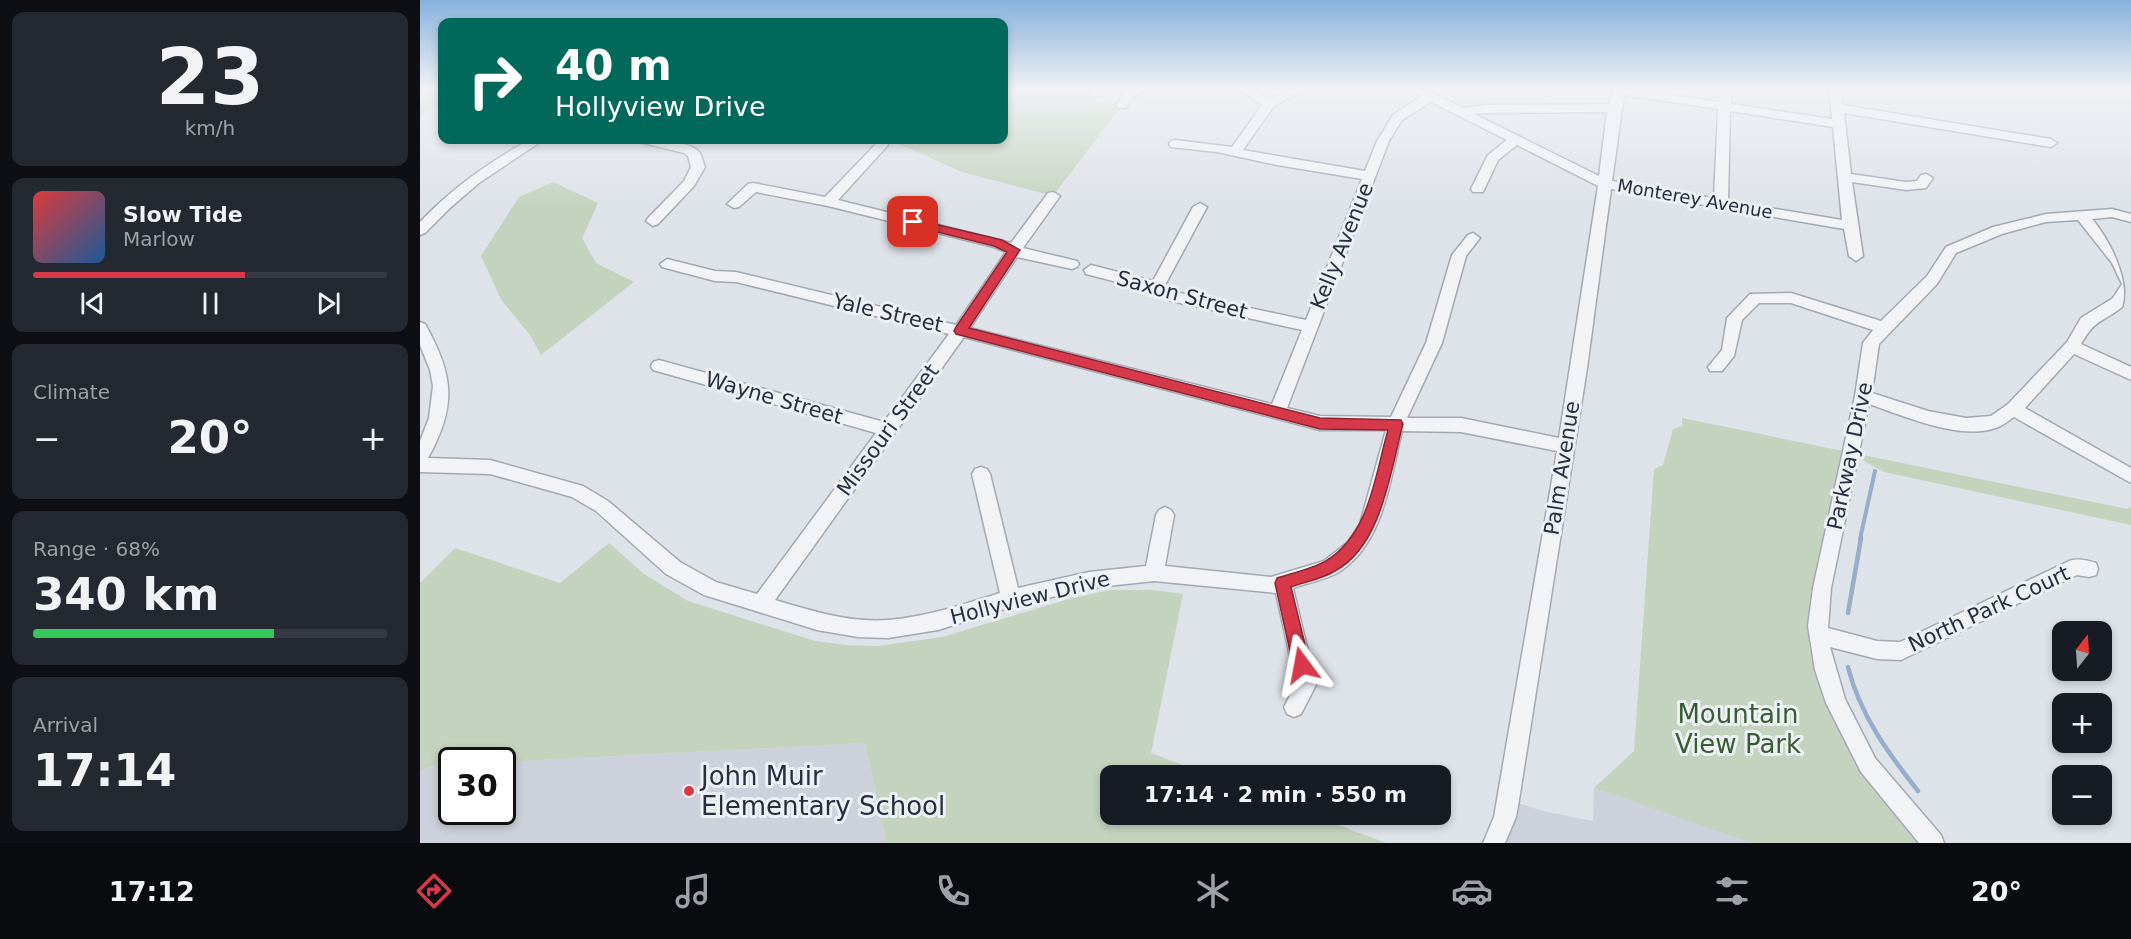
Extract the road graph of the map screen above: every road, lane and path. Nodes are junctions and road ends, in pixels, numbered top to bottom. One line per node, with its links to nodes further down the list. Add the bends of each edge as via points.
1 (1252, 129): 14 (street)
2 (1390, 129): 15 (street, Kelly Avenue)
3 (1496, 129): 8 (street, Monterey Avenue)
4 (1611, 129): 18 (street, Palm Avenue)
5 (1724, 129): 22 (street)
6 (1841, 129): 16 (street)
7 (1967, 129): 9 (street)
8 (1517, 140): 18 (street, Monterey Avenue); 19 (street, via 1493,158)
9 (2051, 143)
10 (530, 144): 29 (street, via 471,183)
11 (663, 144): 27 (street, via 688,150 694,154 698,167)
12 (879, 144): 21 (street)
13 (1175, 144): 14 (street)
14 (1236, 152): 15 (street)
15 (1370, 176): 37 (street, Kelly Avenue)
16 (1846, 177): 17 (street, via 1906,186 1921,185); 28 (street)
17 (1926, 178)
18 (1605, 184): 22 (street, Monterey Avenue); 50 (street, Palm Avenue)
19 (1478, 189)
20 (1053, 196): 31 (street, Missouri Street)
21 (828, 202): 23 (street, via 753,187); 31 (street)
22 (1721, 203): 28 (street, Monterey Avenue)
23 (734, 204)
24 (1200, 207): 36 (street)
25 (2081, 214): 26 (street, Parkway Drive, via 2112,213); 38 (street, Parkway Drive, via 2021,223 1951,250 1932,280); 41 (street, via 2118,261 2129,284 2118,302 2086,322)
26 (2131, 218)
27 (653, 221)
28 (1850, 226): 32 (street)
29 (420, 230)
30 (1473, 238): 48 (street, Hollyview Drive, via 1459,255 1434,343)
31 (1014, 250): 34 (street); 40 (street, Missouri Street)
32 (1856, 256)
33 (667, 264): 40 (street, Yale Street)
34 (1072, 264)
35 (1090, 270): 36 (street, Saxon Street)
36 (1157, 287): 37 (street, Saxon Street, via 1171,296)
37 (1310, 326): 47 (street, Kelly Avenue)
38 (1882, 328): 43 (street, via 1791,298 1755,298 1735,318 1729,352); 45 (street, Parkway Drive, via 1872,343)
39 (420, 330): 51 (street, via 440,375 441,390 434,427)
40 (960, 331): 47 (street, Yale Street); 49 (street, Missouri Street)
41 (2072, 346): 44 (street); 46 (street)
42 (659, 366): 49 (street, Wayne Street)
43 (1716, 367)
44 (2131, 374)
45 (1863, 396): 46 (street, via 1966,425 1994,422); 61 (street, Parkway Drive, via 1822,588)
46 (2014, 409): 54 (street)
47 (1277, 412): 48 (street, Yale Street, via 1320,423)
48 (1396, 424): 50 (street, Yale Street, via 1461,425); 58 (street, Hollyview Drive, via 1368,526 1354,548 1330,567)
49 (889, 430): 60 (street, Missouri Street)
50 (1566, 446): 63 (street, Palm Avenue, via 1505,817)
51 (420, 457)
52 (420, 465): 60 (street, Hollyview Drive, via 490,467 577,491 602,506 673,568 711,589)
53 (981, 474): 59 (street)
54 (2131, 476)
55 (1165, 515): 57 (street)
56 (2089, 569): 61 (street, North Park Court, via 2076,567 1901,651 1878,650)
57 (1154, 573): 58 (street, Hollyview Drive); 59 (street, Hollyview Drive, via 1089,580)
58 (1283, 583): 62 (street, via 1306,685)
59 (1011, 598): 60 (street, Hollyview Drive, via 938,621 888,628 817,621)
60 (762, 603)
61 (1819, 635): 64 (street, Parkway Drive, via 1836,703 1868,765)
62 (1294, 707)
63 (1494, 843)
64 (1933, 843)

